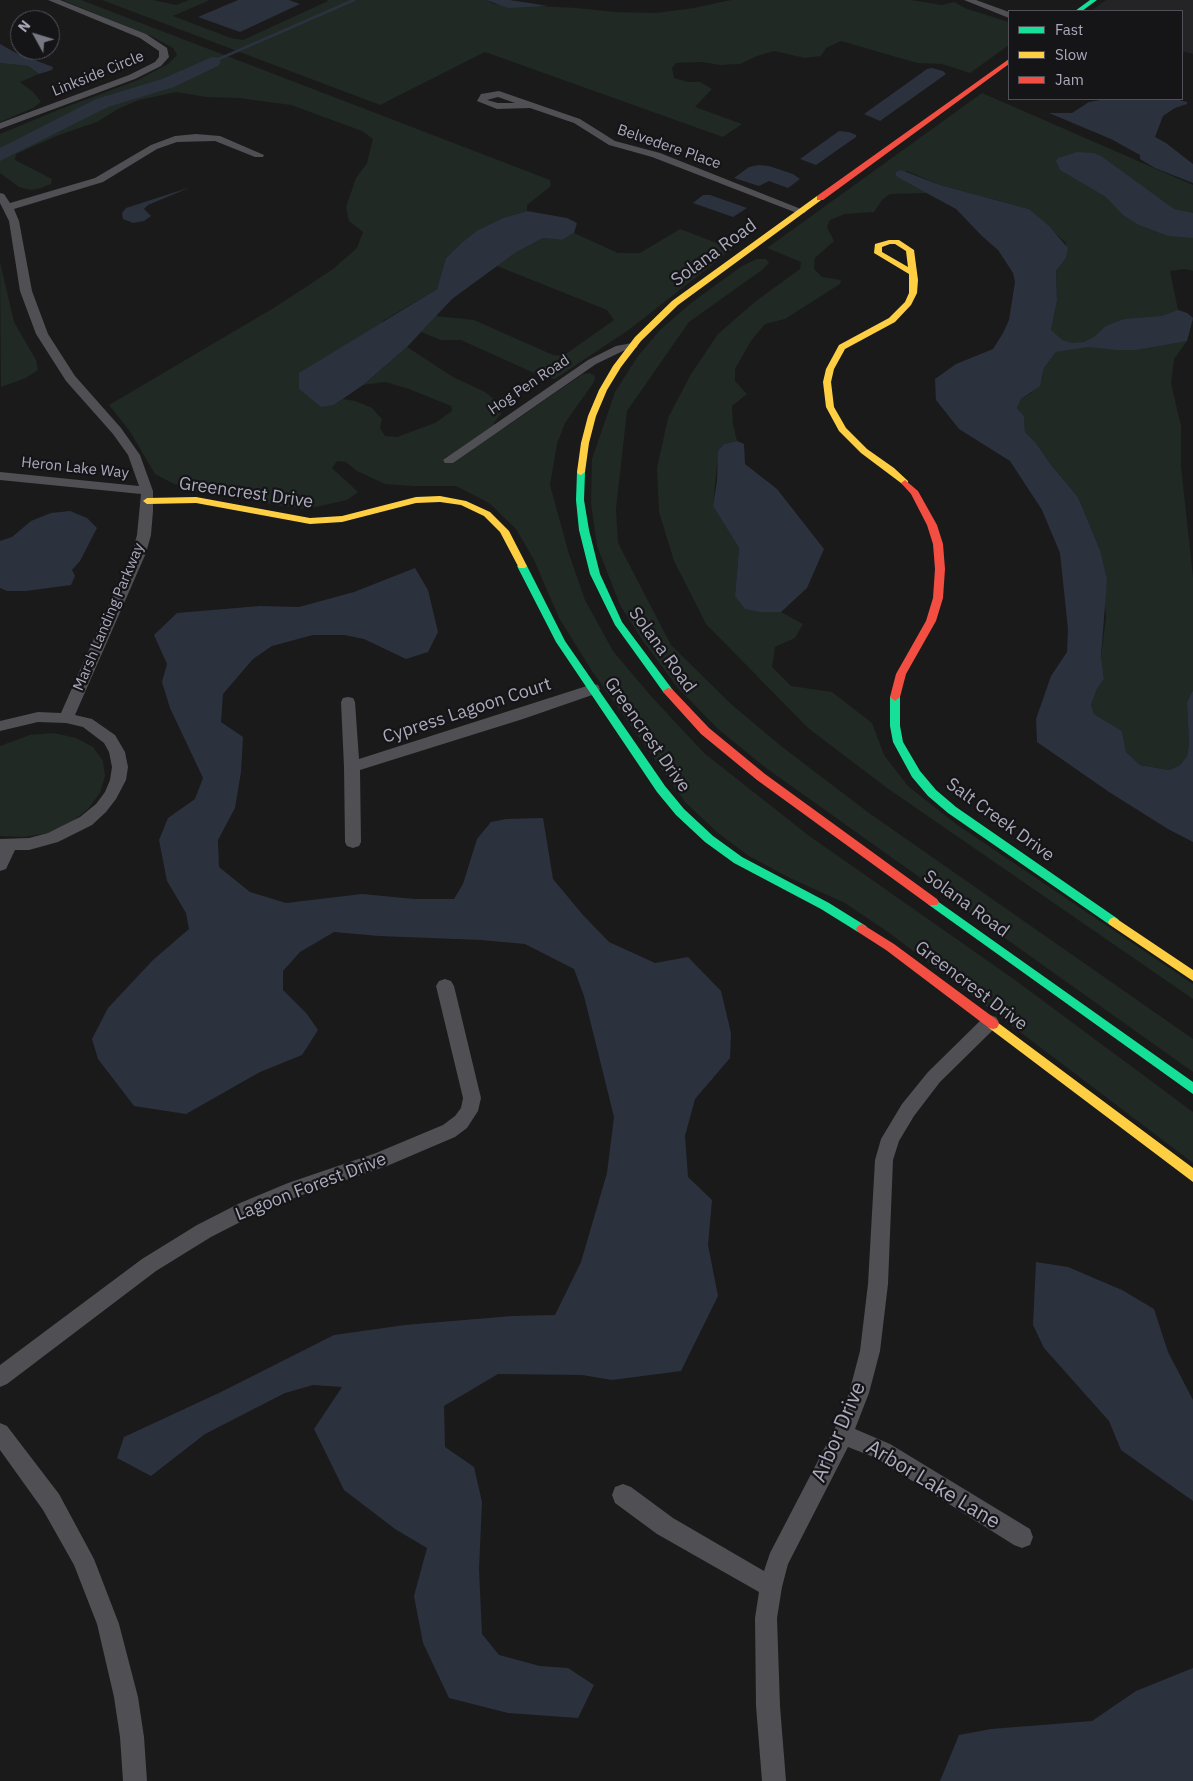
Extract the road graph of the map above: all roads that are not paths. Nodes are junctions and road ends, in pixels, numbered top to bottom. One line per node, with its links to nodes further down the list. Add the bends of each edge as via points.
1 (52, 0): 10 (street, Linkside Circle, via 152,40 164,50 164,57 158,64 132,77)
2 (968, 0): 4 (street)
3 (1094, 0): 6 (street)
4 (994, 8): 5 (street); 7 (street)
5 (1011, 10)
6 (1079, 10)
7 (1008, 15)
8 (1008, 62): 14 (street, Solana Road)
9 (531, 105): 14 (street, Belvedere Place, via 577,121 612,143 656,155)
10 (0, 126)
11 (260, 155): 13 (street, via 217,138 175,139 154,147 99,180)
12 (0, 196): 13 (street, Marsh Landing Parkway)
13 (8, 207): 19 (street, Marsh Landing Parkway, via 14,221 26,292 42,334 70,378 134,455)
14 (801, 211): 16 (street, Solana Road, via 675,304 655,320)
15 (912, 272): 28 (street, Salt Creek Drive, via 913,292 908,303 892,320 842,347 827,382 830,407 842,429 915,493 938,544 938,598 922,641 901,674 895,692 894,726 898,742 916,774 952,810)
16 (632, 346): 17 (street, Hog Pen Road, via 620,348 592,362); 31 (street, Solana Road, via 603,390 592,416 581,471 580,500 588,550 606,599 634,648 661,684 705,731 761,777)
17 (449, 460)
18 (0, 476): 19 (street, Heron Lake Way)
19 (147, 496): 20 (street, Greencrest Drive, via 196,500 310,521 342,519 428,499 452,500 473,506 487,514 504,531 551,624); 22 (street, Marsh Landing Parkway, via 144,535 139,552)
20 (593, 689): 24 (street, Cypress Lagoon Court); 30 (street, Greencrest Drive, via 661,789 709,839 738,860 868,932)
21 (348, 702): 24 (street)
22 (66, 718): 23 (street, via 38,717); 26 (street, via 87,723 110,739 120,767 111,795 101,808 70,831 29,844)
23 (0, 726)
24 (352, 767): 25 (street)
25 (353, 842)
26 (4, 846): 27 (street)
27 (0, 865)
28 (1193, 976)
29 (445, 986): 33 (street, Lagoon Forest Drive, via 472,1098 469,1111 461,1122 449,1131 380,1160 295,1189 204,1231 149,1265)
30 (990, 1022): 32 (street, Greencrest Drive); 35 (street, Arbor Drive, via 934,1077 890,1139 884,1160 878,1284 870,1351 859,1393)
31 (1193, 1088)
32 (1193, 1176)
33 (0, 1377)
34 (0, 1433): 39 (street, via 68,1530 108,1624 126,1697)
35 (843, 1434): 37 (street, Arbor Lake Lane, via 883,1451); 38 (street, Arbor Drive, via 778,1561)
36 (623, 1495): 38 (street, via 665,1526)
37 (1022, 1538)
38 (771, 1587): 40 (street, Arbor Drive, via 767,1628 768,1706)
39 (135, 1781)
40 (774, 1781)

